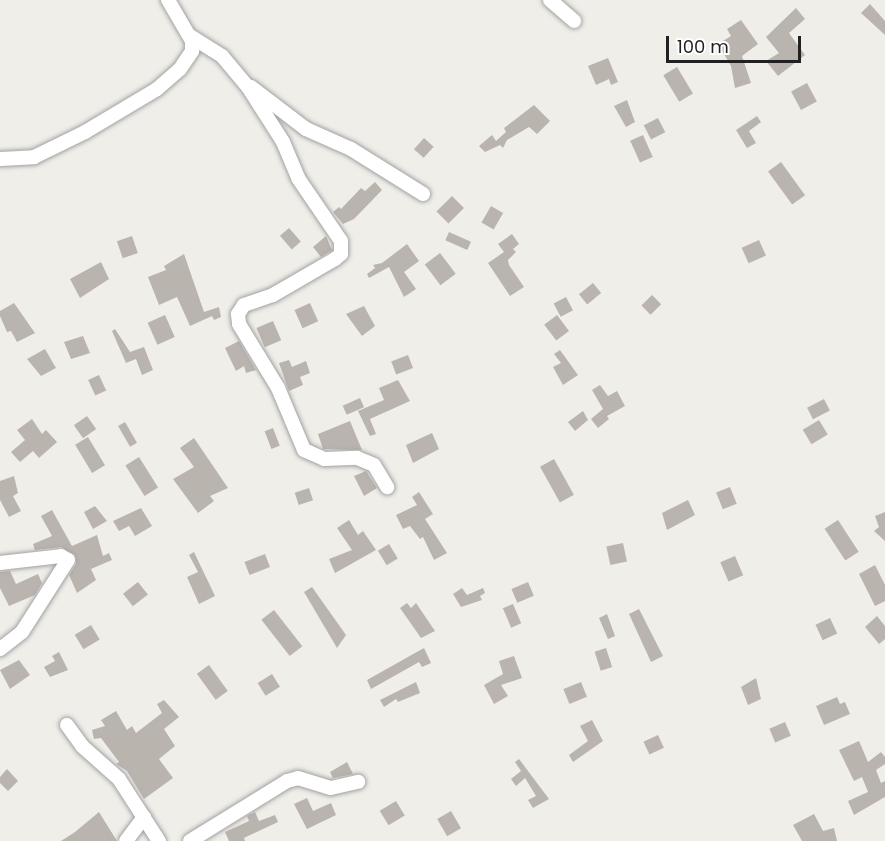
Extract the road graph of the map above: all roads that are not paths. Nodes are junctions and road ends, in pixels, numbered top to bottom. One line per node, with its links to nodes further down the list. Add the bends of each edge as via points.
1 (168, 0): 4 (street)
2 (550, 0): 3 (street)
3 (574, 21)
4 (190, 36): 5 (street, via 222,56); 6 (street, via 193,46 187,60 157,89 33,158)
5 (248, 87): 7 (street, via 306,129 351,149); 8 (street, via 283,142 298,178 332,224 342,247 335,259 273,295 244,305 238,314 240,324 278,388 304,450 324,459 357,458 374,465)
6 (0, 159)
7 (423, 194)
8 (387, 487)
9 (0, 563): 10 (street, via 61,556 69,560 22,632)
10 (0, 649)
11 (67, 725): 13 (street, via 82,746 119,779)
12 (358, 782): 16 (street, via 331,788 298,778 287,781)
13 (144, 817): 14 (street); 15 (street)
14 (126, 841)
15 (159, 841)
16 (190, 841)

